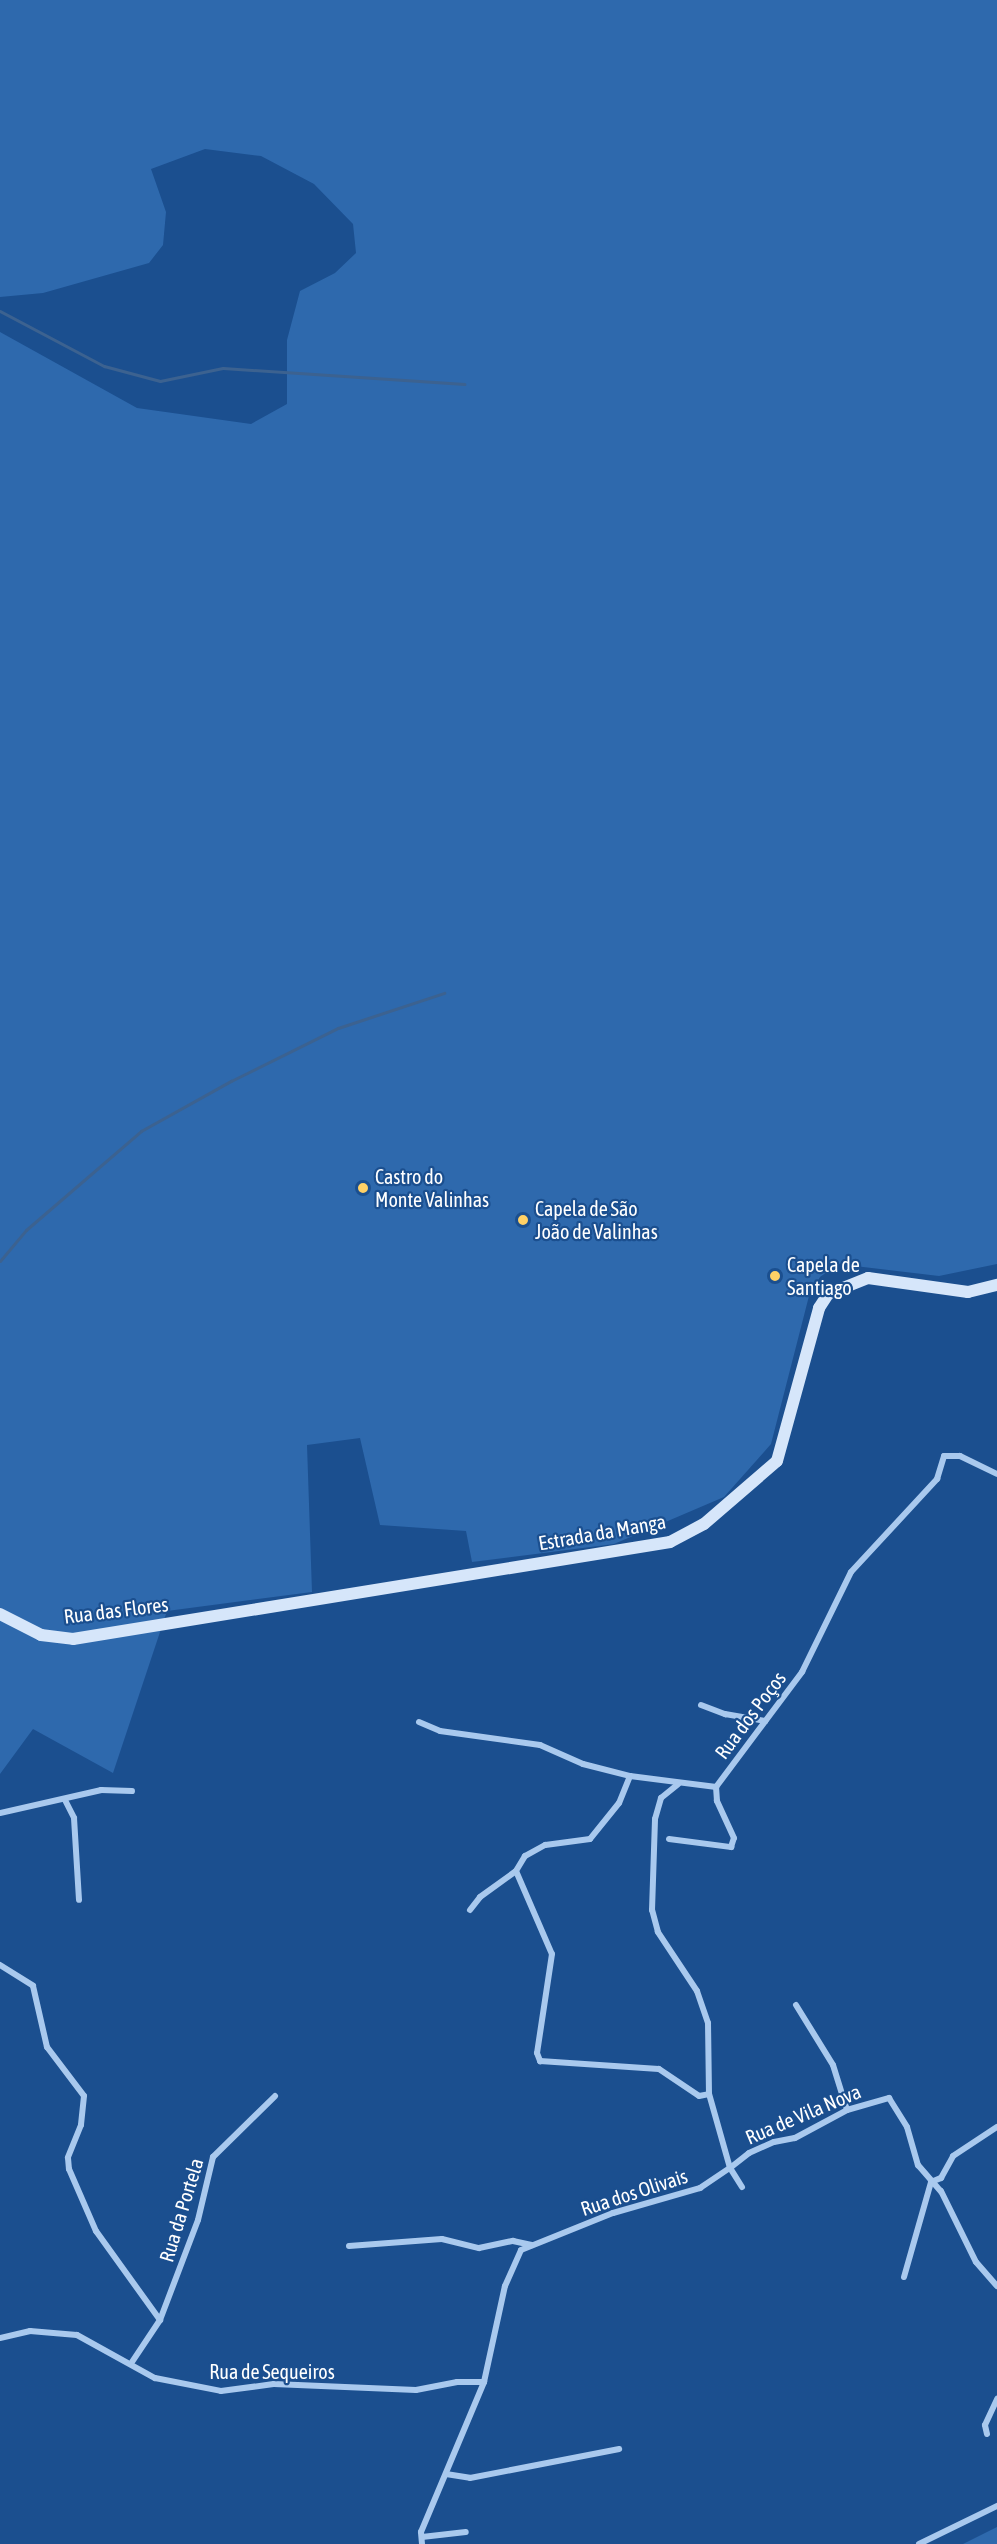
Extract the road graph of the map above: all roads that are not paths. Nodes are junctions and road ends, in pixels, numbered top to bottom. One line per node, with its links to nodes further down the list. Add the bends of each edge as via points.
1 (997, 1285): 4 (street, Estrada da Manga, via 968,1292 868,1278 828,1294 819,1308 777,1461 704,1524 670,1542)
2 (997, 1474): 6 (street, Rua dos Poços, via 960,1456 944,1456 937,1479 851,1572 802,1672)
3 (0, 1614): 4 (street, Rua das Flores, via 41,1635 73,1639)
4 (206, 1618)
5 (701, 1705): 6 (street)
6 (765, 1721): 10 (street, Rua dos Poços)
7 (418, 1722): 8 (street, Rua dos Poços, via 440,1731 540,1745 583,1764)
8 (630, 1776): 9 (street, Rua dos Poços); 15 (street, via 619,1803 590,1839 545,1845 525,1856)
9 (678, 1784): 10 (street, Rua dos Poços); 20 (street, via 661,1798 655,1819 652,1910 658,1932 697,1991 708,2023)
10 (716, 1787): 14 (street, via 717,1801 734,1838 731,1847)
11 (132, 1791): 12 (street, via 101,1790)
12 (65, 1800): 13 (street); 16 (street, via 74,1818)
13 (0, 1813)
14 (669, 1839)
15 (516, 1871): 17 (street, via 480,1897); 20 (street, via 552,1954 537,2053 540,2061 659,2069 699,2096)
16 (79, 1900)
17 (470, 1910)
18 (0, 1965): 31 (street, via 33,1986 47,2047 84,2096 81,2125 68,2158 69,2169 96,2231)
19 (796, 2005): 22 (street, via 833,2065)
20 (709, 2094): 24 (street)
21 (275, 2096): 31 (street, Rua da Portela, via 213,2157 198,2220)
22 (847, 2110): 24 (street, Rua de Vila Nova, via 795,2138 749,2153); 25 (street, Rua de Vila Nova, via 889,2098 907,2127 918,2165)
23 (997, 2127): 25 (street, via 953,2156 941,2178)
24 (730, 2168): 26 (street); 27 (street, Rua dos Olivais, via 700,2188 613,2213)
25 (931, 2182): 29 (street); 30 (street, Rua de Vila Nova, via 976,2262)
26 (742, 2187)
27 (532, 2245): 28 (street, via 513,2241 479,2248 442,2239); 34 (street, Rua dos Olivais, via 521,2250 505,2286)
28 (349, 2246)
29 (904, 2277)
30 (997, 2286)
31 (160, 2320): 33 (street, Rua da Portela)
32 (0, 2338): 33 (street, Rua de Sequeiros, via 30,2331 77,2335)
33 (132, 2362): 34 (street, Rua de Sequeiros, via 155,2378 221,2391 274,2384 416,2390 457,2382)
34 (484, 2382): 38 (street, Rua dos Olivais)
35 (997, 2399): 36 (street, via 985,2425)
36 (987, 2434)
37 (619, 2449): 38 (street, via 470,2478)
38 (446, 2474): 41 (street, Rua dos Olivais)
39 (997, 2506): 42 (street)
40 (466, 2532): 41 (street)
41 (422, 2540)
42 (919, 2544)

